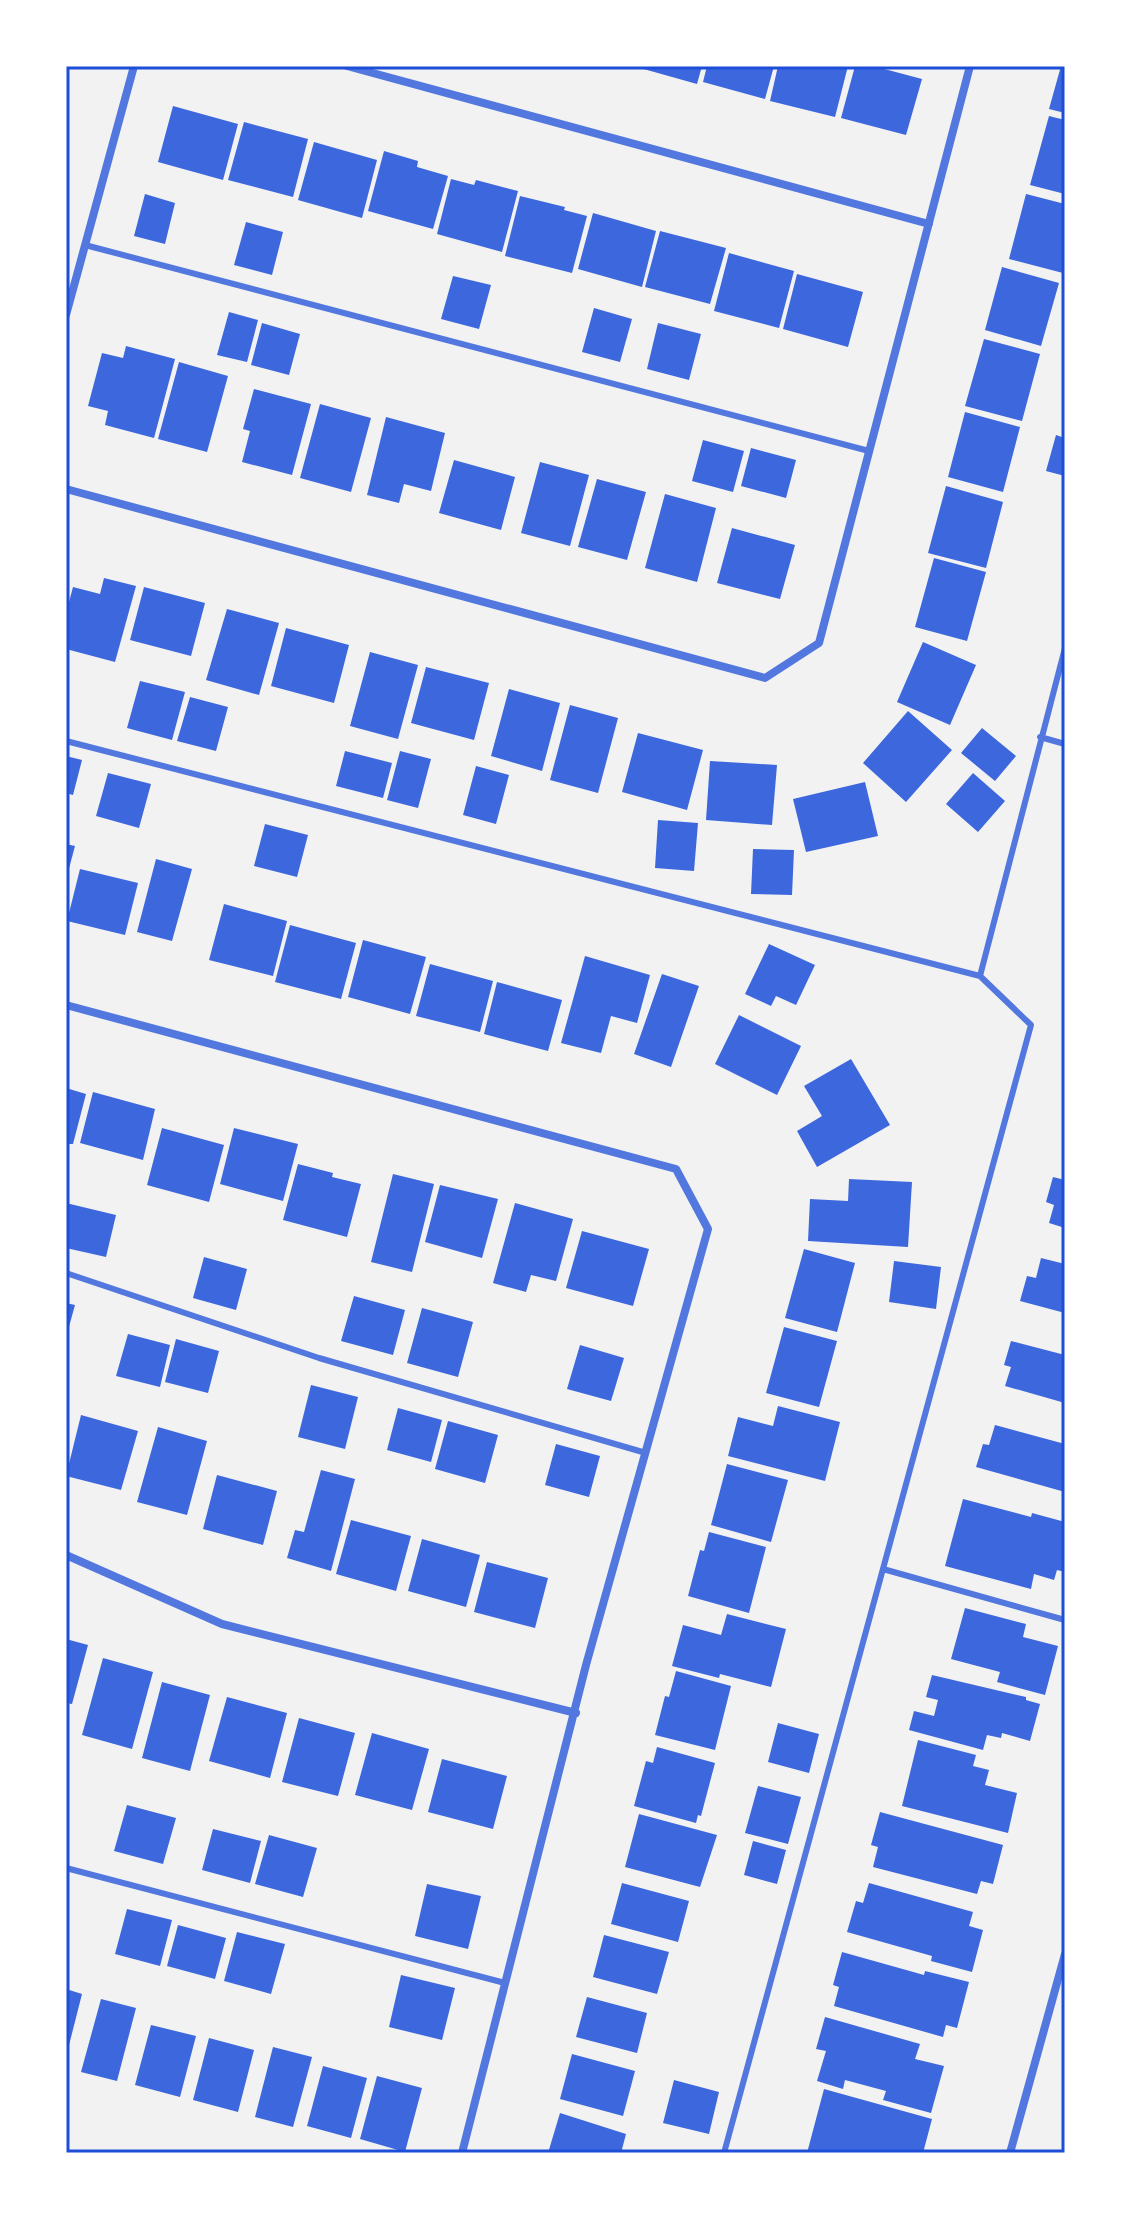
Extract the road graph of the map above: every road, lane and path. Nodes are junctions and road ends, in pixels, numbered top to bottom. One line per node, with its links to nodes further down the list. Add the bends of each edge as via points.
1 (134, 66): 5 (street)
2 (347, 66): 4 (street)
3 (970, 66): 4 (street)
4 (929, 224): 7 (street)
5 (85, 245): 6 (street); 7 (lane)
6 (66, 315)
7 (869, 451): 8 (street, via 819,643 765,678)
8 (66, 489)
9 (1065, 648): 10 (lane)
10 (1040, 737): 12 (lane); 13 (lane)
11 (66, 741): 13 (lane)
12 (1065, 744)
13 (980, 976): 18 (lane, via 1031,1025)
14 (66, 1005): 16 (street, via 676,1169 708,1229)
15 (66, 1273): 16 (lane, via 319,1358)
16 (646, 1453): 20 (street)
17 (66, 1555): 20 (street, via 222,1624)
18 (883, 1569): 19 (lane); 25 (lane)
19 (1065, 1620)
20 (576, 1713): 23 (street)
21 (66, 1868): 23 (lane)
22 (1065, 1954): 26 (street)
23 (505, 1983): 24 (street)
24 (462, 2153)
25 (724, 2153)
26 (1010, 2153)

